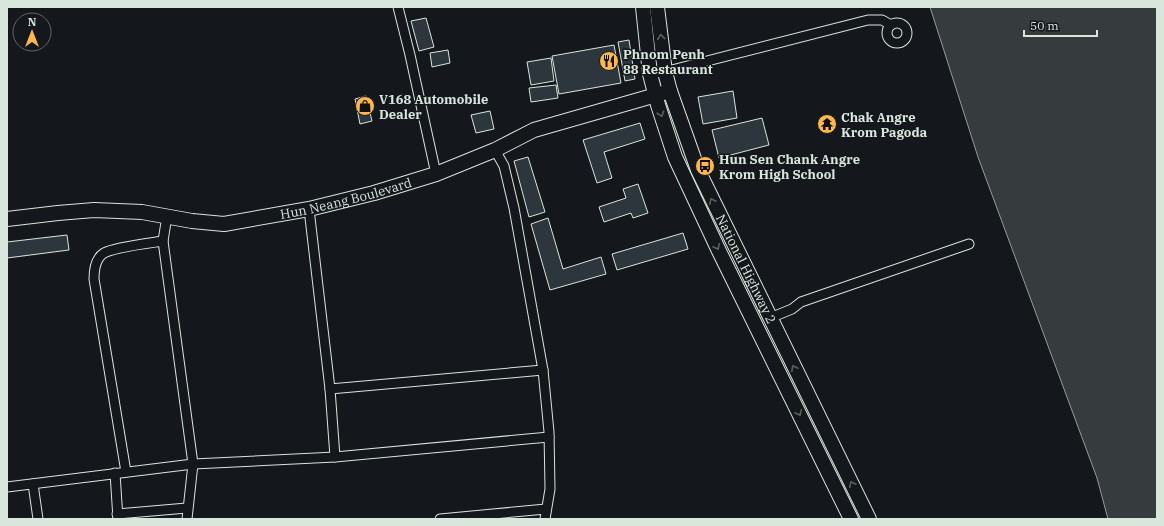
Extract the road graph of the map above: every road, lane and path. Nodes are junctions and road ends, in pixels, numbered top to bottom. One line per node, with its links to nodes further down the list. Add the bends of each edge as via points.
1 (398, 7): 10 (street)
2 (643, 7): 6 (main road, National Highway 2)
3 (658, 7): 5 (main road, National Highway 2, one-way to 3)
4 (891, 25): 5 (street, via 882,20 868,20)
5 (665, 72): 6 (street); 7 (main road, National Highway 2)
6 (650, 74): 8 (main road, National Highway 2)
7 (670, 91): 8 (main road, Hun Neang Boulevard); 16 (main road, National Highway 2, one-way to 7, via 698,170)
8 (655, 95): 9 (main road, Hun Neang Boulevard, via 534,130); 21 (main road, National Highway 2, one-way to 21, via 683,176)
9 (495, 150): 10 (main road, Hun Neang Boulevard); 17 (street, via 504,166 514,208)
10 (436, 174): 11 (main road, Hun Neang Boulevard)
11 (309, 209): 12 (main road, Hun Neang Boulevard, via 224,224); 18 (street)
12 (167, 216): 13 (main road, Hun Neang Boulevard, via 94,210); 14 (street)
13 (7, 219)
14 (163, 241): 23 (street); 24 (street, via 104,254 94,270)
15 (969, 244): 16 (street, via 801,302 792,309)
16 (770, 318): 19 (main road, National Highway 2, one-way to 16)
17 (543, 370): 18 (street); 20 (street)
18 (330, 389): 22 (street)
19 (827, 433): 21 (main road); 36 (main road, National Highway 2, one-way to 19)
20 (549, 437): 22 (street); 29 (street, via 550,489)
21 (812, 440): 35 (main road, National Highway 2)
22 (335, 457): 23 (street)
23 (193, 464): 24 (street); 28 (street)
24 (126, 472): 25 (street)
25 (115, 473): 26 (street); 30 (street)
26 (33, 484): 27 (street); 31 (street)
27 (7, 488)
28 (187, 508): 30 (street); 32 (street)
29 (546, 509): 33 (street); 34 (street)
30 (118, 516)
31 (38, 519)
32 (187, 519)
33 (440, 519)
34 (545, 519)
35 (851, 519)
36 (869, 519)

